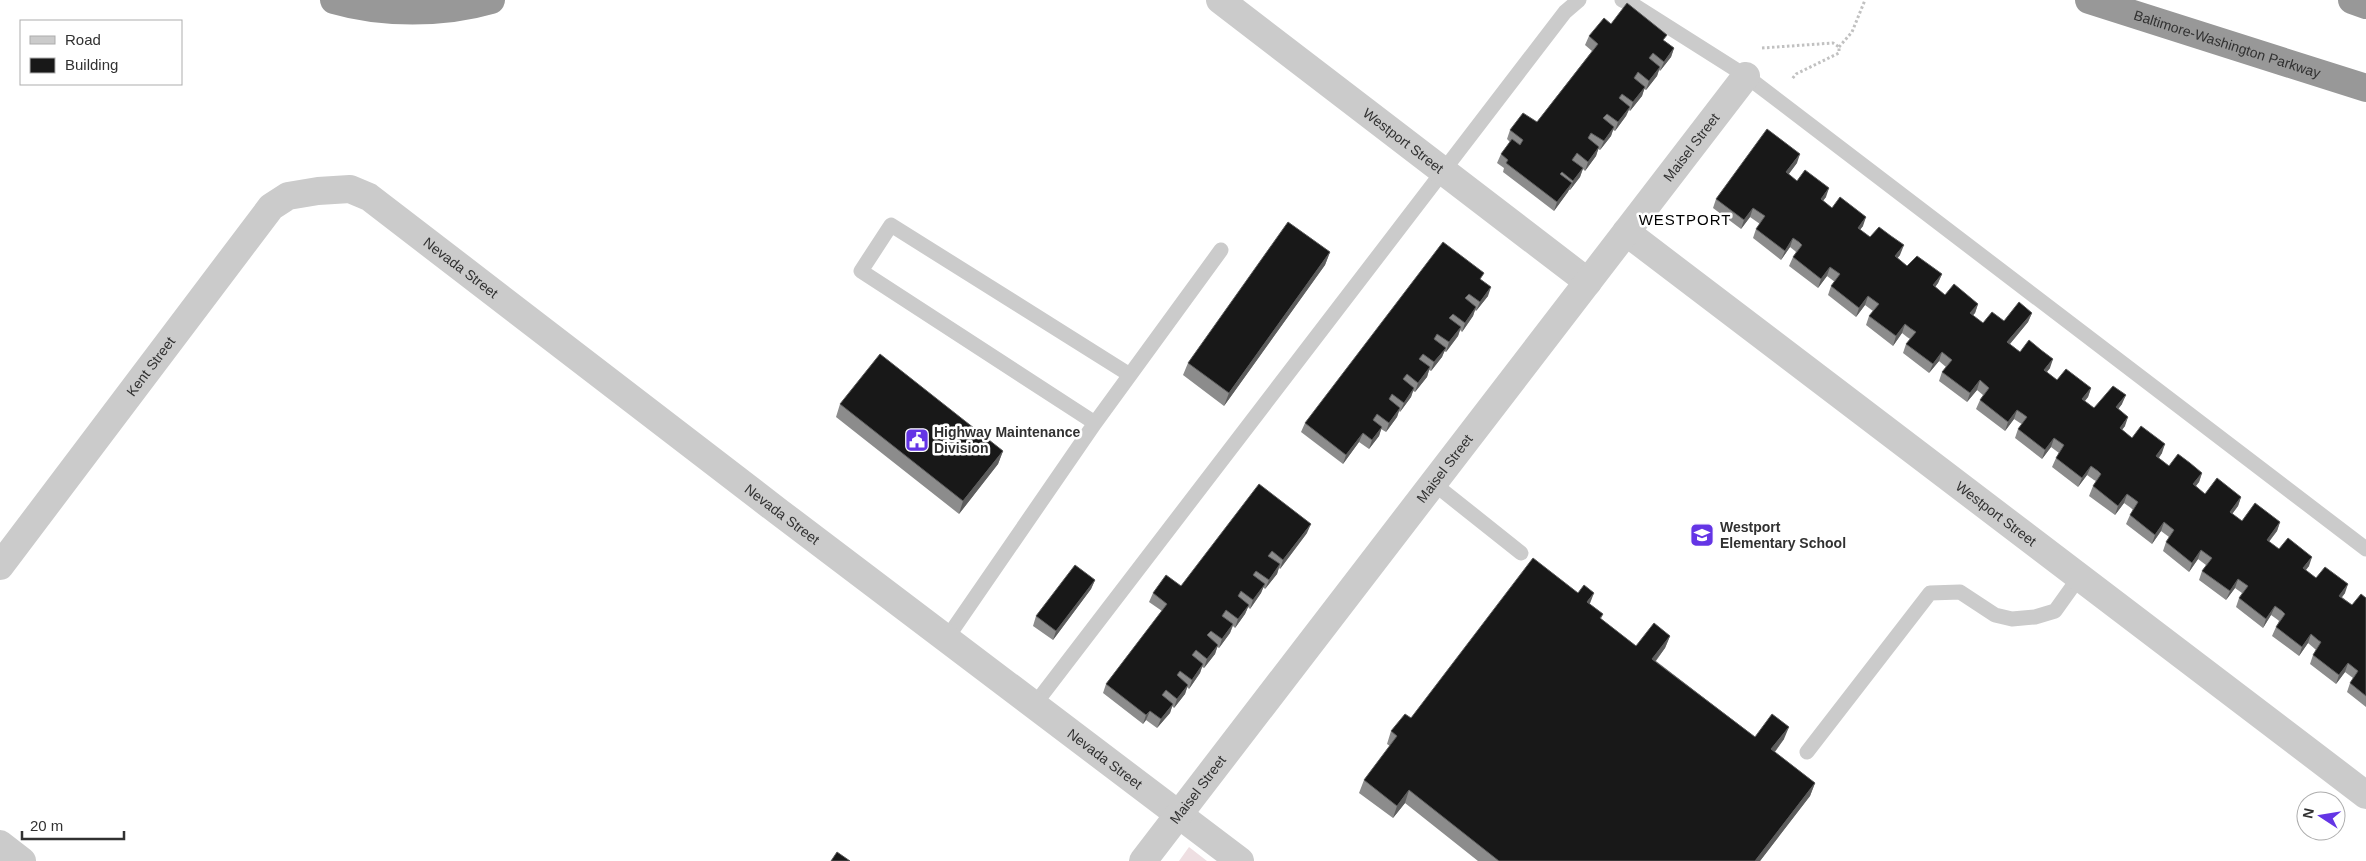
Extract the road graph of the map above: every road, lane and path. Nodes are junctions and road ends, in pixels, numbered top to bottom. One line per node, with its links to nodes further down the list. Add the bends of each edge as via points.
1 (334, 0): 2 (highway, via 440,10)
2 (490, 0)
3 (1220, 0): 15 (street, Westport Street)
4 (1579, 0): 15 (lane, via 1565,12)
5 (1622, 0): 12 (lane)
6 (1865, 0): 10 (path, via 1852,32)
7 (2090, 0): 14 (highway, Baltimore-Washington Parkway)
8 (2352, 0): 9 (highway)
9 (2366, 5)
10 (1839, 46): 11 (path); 13 (path, via 1839,53 1796,74)
11 (1756, 48)
12 (1746, 76): 17 (street, Maisel Street); 23 (lane)
13 (1788, 84)
14 (2366, 88)
15 (1444, 171): 19 (street, Westport Street); 28 (lane)
16 (318, 191): 25 (street, Kent Street, via 288,196 271,206); 27 (street, Nevada Street, via 350,189 369,197)
17 (1626, 232): 19 (street, Maisel Street); 26 (street, Westport Street)
18 (1221, 250): 20 (lane)
19 (1588, 282): 22 (street, Maisel Street)
20 (1130, 376): 21 (lane); 21 (lane, via 891,225 861,271)
21 (1094, 423): 27 (lane)
22 (1434, 483): 24 (lane); 31 (street, Maisel Street)
23 (2366, 549)
24 (1521, 553)
25 (0, 566)
26 (2080, 576): 29 (lane, via 2055,611 2035,617 2012,619 1995,615 1960,592 1930,593); 30 (street, Westport Street)
27 (948, 638): 28 (street, Nevada Street)
28 (1035, 704): 31 (street, Nevada Street)
29 (1807, 752)
30 (2366, 795)
31 (1179, 814): 34 (street, Maisel Street); 35 (street, Nevada Street)
32 (0, 844): 33 (street)
33 (22, 861)
34 (1143, 861)
35 (1240, 861)

